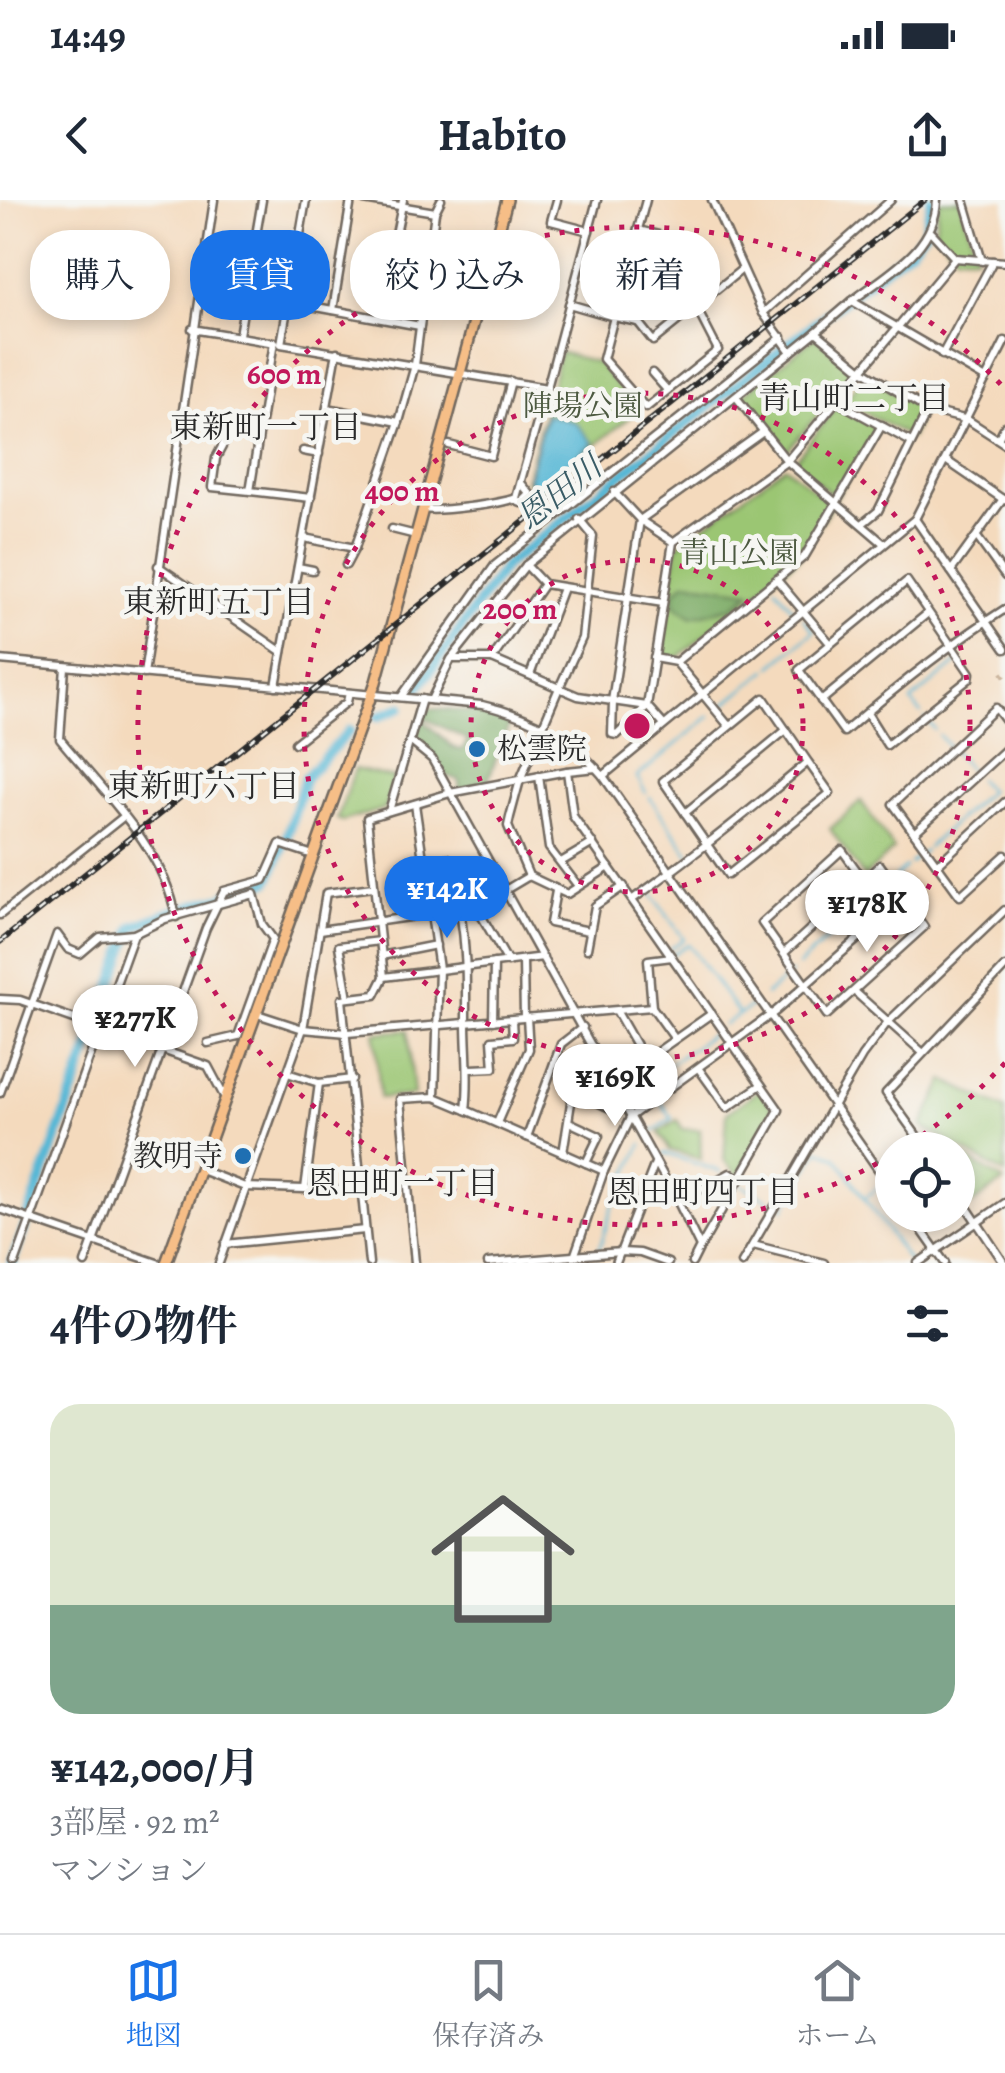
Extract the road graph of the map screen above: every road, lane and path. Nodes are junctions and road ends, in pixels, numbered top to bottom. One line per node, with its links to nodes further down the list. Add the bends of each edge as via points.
1 (214, 200): 46 (street)
2 (262, 200): 48 (street)
3 (306, 200): 17 (street)
4 (351, 200): 34 (street)
5 (364, 200): 15 (street)
6 (441, 200): 16 (street)
7 (508, 200): 57 (highway)
8 (557, 200): 19 (street, via 551,221)
9 (597, 200): 20 (street)
10 (646, 200): 21 (street)
11 (712, 200): 28 (street)
12 (891, 200): 36 (street)
13 (936, 200): 22 (street)
14 (964, 200): 24 (street)
15 (403, 203): 16 (street); 18 (street)
16 (435, 212): 44 (street)
17 (301, 230)
18 (397, 230)
19 (585, 230)
20 (589, 230)
21 (638, 230)
22 (932, 234): 23 (street); 30 (street)
23 (954, 258): 24 (street); 45 (street)
24 (982, 260): 25 (street)
25 (993, 261): 26 (street); 54 (street)
26 (1005, 262)
27 (580, 264): 31 (street)
28 (741, 270): 29 (street); 36 (street)
29 (720, 286)
30 (852, 301): 45 (street); 47 (street)
31 (569, 304): 32 (street); 61 (street)
32 (580, 307)
33 (330, 309): 34 (street)
34 (333, 310): 35 (street)
35 (350, 313)
36 (763, 313): 49 (street)
37 (284, 320): 51 (street)
38 (389, 320): 44 (street)
39 (613, 320): 62 (street, via 603,359 646,408)
40 (628, 320): 43 (street)
41 (678, 320): 43 (street, via 653,340)
42 (702, 320): 62 (street, via 718,350)
43 (637, 322)
44 (420, 326): 55 (street)
45 (897, 328): 54 (street); 56 (street)
46 (192, 329): 48 (street); 101 (street)
47 (816, 332): 53 (street); 56 (street)
48 (240, 335): 51 (street)
49 (782, 337): 53 (street); 133 (street, via 495,565)
50 (1005, 341): 59 (street)
51 (278, 343): 52 (street); 71 (street)
52 (337, 352): 55 (street); 65 (street)
53 (791, 352): 63 (street)
54 (942, 355): 59 (street)
55 (415, 365): 57 (street); 68 (street)
56 (862, 370): 64 (street); 66 (street)
57 (461, 373): 60 (street); 87 (highway)
58 (652, 373): 62 (street)
59 (986, 379): 67 (street)
60 (511, 381): 61 (street); 75 (street, via 491,456)
61 (547, 388): 80 (street)
62 (666, 390)
63 (736, 396): 72 (street); 82 (street)
64 (836, 400): 69 (street); 78 (street)
65 (327, 408): 68 (street); 77 (street)
66 (928, 410): 67 (street); 74 (street)
67 (968, 420): 73 (street); 79 (street)
68 (399, 422): 98 (street)
69 (882, 426): 74 (street); 86 (street)
70 (1005, 426): 73 (street)
71 (259, 428): 81 (street); 81 (street, via 234,424 216,458 212,487)
72 (764, 432): 78 (street); 90 (street)
73 (1001, 441)
74 (911, 442): 91 (street, via 878,511)
75 (449, 444)
76 (303, 451): 77 (street)
77 (319, 454): 83 (street)
78 (786, 460): 86 (street); 96 (street)
79 (947, 461): 85 (street); 89 (street)
80 (520, 482): 84 (street); 84 (street, via 530,494 521,503)
81 (250, 491): 83 (street)
82 (614, 492): 88 (street); 90 (street)
83 (311, 498): 95 (street)
84 (514, 500): 87 (street, via 445,513)
85 (1004, 500): 94 (street)
86 (837, 503): 91 (street); 106 (street, via 818,540)
87 (423, 509): 93 (highway)
88 (578, 518): 100 (street); 109 (street, via 593,536)
89 (915, 519): 97 (street); 104 (street)
90 (640, 520): 96 (street); 110 (street)
91 (862, 524): 97 (street)
92 (392, 529): 93 (street)
93 (416, 536): 132 (highway)
94 (976, 537): 104 (street); 105 (street)
95 (304, 538): 98 (street); 102 (street)
96 (673, 542): 111 (street)
97 (883, 543): 113 (street)
98 (355, 548): 99 (street)
99 (346, 565)
100 (526, 565): 107 (street); 121 (street)
101 (158, 566): 119 (street); 126 (street)
102 (298, 567): 103 (street); 119 (street)
103 (313, 570)
104 (951, 572): 115 (street)
105 (1005, 576)
106 (777, 580): 113 (street); 124 (street)
107 (544, 584): 108 (street); 123 (street)
108 (563, 588): 109 (street); 127 (street)
109 (587, 592): 110 (street); 129 (street, via 582,638)
110 (626, 597): 111 (street); 136 (street)
111 (663, 603): 120 (street)
112 (1005, 609): 115 (street)
113 (802, 610): 116 (street); 131 (street)
114 (928, 613): 116 (street, via 906,582); 117 (street); 135 (street)
115 (985, 622): 117 (street); 118 (street)
116 (828, 642): 135 (street, via 799,670)
117 (951, 644): 138 (street); 138 (street, via 969,678 887,745)
118 (1005, 649)
119 (282, 652): 128 (street)
120 (654, 658): 124 (street); 137 (street)
121 (451, 659): 123 (street); 134 (street)
122 (0, 660): 125 (street)
123 (492, 660): 127 (street)
124 (676, 662): 131 (street)
125 (64, 666): 126 (street); 158 (street, via 60,739)
126 (144, 674): 128 (street)
127 (530, 674): 129 (street)
128 (276, 686): 130 (street)
129 (559, 688): 136 (street); 142 (street)
130 (349, 692): 132 (street); 144 (street, via 348,702)
131 (700, 693): 140 (street); 141 (street)
132 (371, 694): 133 (street); 162 (highway)
133 (400, 698): 134 (street)
134 (426, 699): 142 (street, via 493,707); 145 (street)
135 (822, 701): 138 (street, via 844,732)
136 (612, 702): 137 (street); 137 (street, via 616,735)
137 (646, 706): 140 (street)
138 (866, 713)
139 (1005, 720): 159 (street, via 996,708 892,804)
140 (663, 724): 151 (street)
141 (728, 725): 143 (street, via 764,698); 157 (street, via 663,781)
142 (543, 726): 148 (street); 152 (street)
143 (786, 730): 147 (street); 157 (street)
144 (295, 742)
145 (410, 742): 153 (street, via 432,759); 156 (street)
146 (1005, 750): 159 (street)
147 (808, 762): 161 (street); 161 (street, via 830,793 782,834 728,875)
148 (596, 768): 149 (street); 151 (street)
149 (567, 772): 150 (street); 160 (street, via 571,810)
150 (539, 776): 152 (street); 165 (street, via 550,848)
151 (602, 776): 168 (street)
152 (520, 780): 153 (street); 169 (street, via 508,826)
153 (450, 793): 155 (street); 174 (street)
154 (1005, 802): 166 (street)
155 (415, 804): 156 (street); 164 (street)
156 (389, 812): 173 (street, via 367,818)
157 (685, 813): 161 (street)
158 (124, 817): 182 (street); 184 (street, via 174,895)
159 (914, 833): 166 (street)
160 (593, 844): 165 (street); 167 (street)
161 (706, 845): 168 (street)
162 (315, 855): 178 (street, via 280,844 264,880 224,890); 210 (highway)
163 (1005, 855): 166 (street, via 960,896)
164 (423, 862): 179 (street, via 448,858); 183 (street)
165 (561, 862): 171 (street)
166 (937, 865)
167 (609, 867): 171 (street); 172 (street)
168 (671, 872): 176 (street); 213 (street)
169 (529, 876): 174 (street); 175 (street)
170 (863, 880): 177 (street, via 880,865); 192 (street); 192 (street, via 842,850 762,923)
171 (578, 886): 175 (street, via 567,894)
172 (624, 886): 176 (street); 187 (street, via 595,906)
173 (374, 887): 185 (street); 186 (street, via 326,894)
174 (505, 890): 179 (street); 195 (street)
175 (556, 891): 187 (street, via 550,924)
176 (633, 898): 194 (street)
177 (903, 899): 203 (street); 204 (street, via 924,928)
178 (222, 902): 184 (street); 224 (street, via 254,894 273,939); 229 (street, via 206,928)
179 (478, 906): 180 (street); 197 (street)
180 (460, 910): 183 (street); 199 (street)
181 (1005, 910): 217 (street)
182 (0, 915)
183 (430, 915): 185 (street); 190 (street)
184 (176, 917): 188 (street)
185 (378, 921): 186 (street); 189 (street)
186 (320, 930): 222 (street)
187 (589, 931): 191 (street)
188 (132, 934): 207 (street, via 100,937 80,954 57,934); 221 (street)
189 (380, 941): 193 (street); 205 (street, via 339,946)
190 (436, 945): 193 (street); 201 (street)
191 (587, 948)
192 (784, 953): 203 (street)
193 (382, 956): 202 (street)
194 (672, 957): 208 (street, via 648,960); 212 (street)
195 (543, 958): 196 (street); 211 (street)
196 (523, 960): 197 (street); 214 (street)
197 (508, 962): 198 (street)
198 (494, 963): 199 (street); 216 (street)
199 (469, 966): 201 (street); 219 (street)
200 (1005, 967): 230 (street)
201 (439, 969): 202 (street); 218 (street)
202 (384, 977): 205 (street, via 375,995)
203 (806, 983): 204 (street, via 828,1015); 213 (street)
204 (856, 992): 217 (street)
205 (348, 998): 223 (street, via 342,999)
206 (0, 999): 207 (street)
207 (32, 1004): 221 (street); 240 (street)
208 (652, 1008): 209 (street); 225 (street)
209 (617, 1012): 211 (street); 231 (street)
210 (257, 1014): 222 (street); 224 (highway)
211 (576, 1014): 214 (street); 220 (street)
212 (711, 1014): 225 (street); 226 (street)
213 (772, 1014): 226 (street); 244 (street)
214 (525, 1018): 215 (street); 248 (street, via 529,1050)
215 (512, 1020): 216 (street); 233 (street, via 513,1038 492,1040 494,1068)
216 (493, 1021): 219 (street)
217 (887, 1023): 230 (street); 244 (street)
218 (437, 1024): 219 (street); 223 (street); 242 (street)
219 (466, 1025): 233 (street)
220 (583, 1027): 228 (street); 250 (street, via 561,1044)
221 (100, 1028): 229 (street); 265 (street)
222 (303, 1029): 223 (street); 234 (street)
223 (347, 1033): 235 (street)
224 (244, 1035): 227 (street); 243 (highway)
225 (675, 1039): 231 (street)
226 (733, 1042): 232 (street); 238 (street)
227 (208, 1043)
228 (592, 1046): 237 (street); 239 (street)
229 (162, 1050): 243 (street, via 212,1068); 269 (street)
230 (922, 1052): 249 (street, via 886,1093)
231 (645, 1061): 237 (street)
232 (699, 1069): 238 (street, via 726,1108); 246 (street)
233 (471, 1070): 245 (street)
234 (287, 1072): 236 (street); 258 (street)
235 (352, 1079): 236 (street); 260 (street)
236 (318, 1083): 259 (street)
237 (613, 1083): 241 (street)
238 (762, 1084): 257 (street, via 779,1110)
239 (573, 1090): 241 (street, via 612,1110); 247 (street)
240 (0, 1092)
241 (619, 1095): 246 (street)
242 (435, 1096): 245 (street); 283 (street, via 400,1099)
243 (226, 1100): 255 (highway)
244 (834, 1103): 254 (street); 271 (street)
245 (466, 1110): 248 (street)
246 (631, 1116): 252 (street); 256 (street)
247 (569, 1122): 251 (street); 253 (street, via 599,1136)
248 (497, 1123): 250 (street)
249 (914, 1132)
250 (528, 1137): 251 (street)
251 (563, 1153): 253 (street)
252 (655, 1163): 261 (street); 275 (street)
253 (586, 1164): 256 (street)
254 (875, 1164)
255 (200, 1170): 258 (street); 280 (highway)
256 (604, 1171): 276 (street)
257 (740, 1179): 261 (street, via 730,1173); 272 (street)
258 (245, 1187): 259 (street); 270 (street)
259 (305, 1189): 260 (street)
260 (362, 1192): 267 (street)
261 (678, 1202): 272 (street)
262 (1005, 1203): 266 (street)
263 (0, 1209): 265 (street)
264 (975, 1218): 266 (street)
265 (30, 1220): 269 (street); 277 (street)
266 (978, 1222): 273 (street); 274 (street)
267 (365, 1230): 270 (street); 282 (street)
268 (923, 1232): 273 (street)
269 (93, 1242): 278 (street); 279 (street)
270 (226, 1244): 281 (street)
271 (752, 1244): 288 (street); 289 (street)
272 (700, 1247): 287 (street)
273 (936, 1250): 290 (street); 291 (street)
274 (1001, 1250): 292 (street)
275 (621, 1252): 276 (street); 285 (street); 286 (street)
276 (574, 1257): 284 (street)
277 (15, 1263)
278 (85, 1263)
279 (157, 1263)
280 (166, 1263)
281 (219, 1263)
282 (369, 1263)
283 (415, 1263)
284 (488, 1263)
285 (616, 1263)
286 (668, 1263)
287 (692, 1263)
288 (742, 1263)
289 (824, 1263)
290 (918, 1263)
291 (944, 1263)
292 (1004, 1263)

